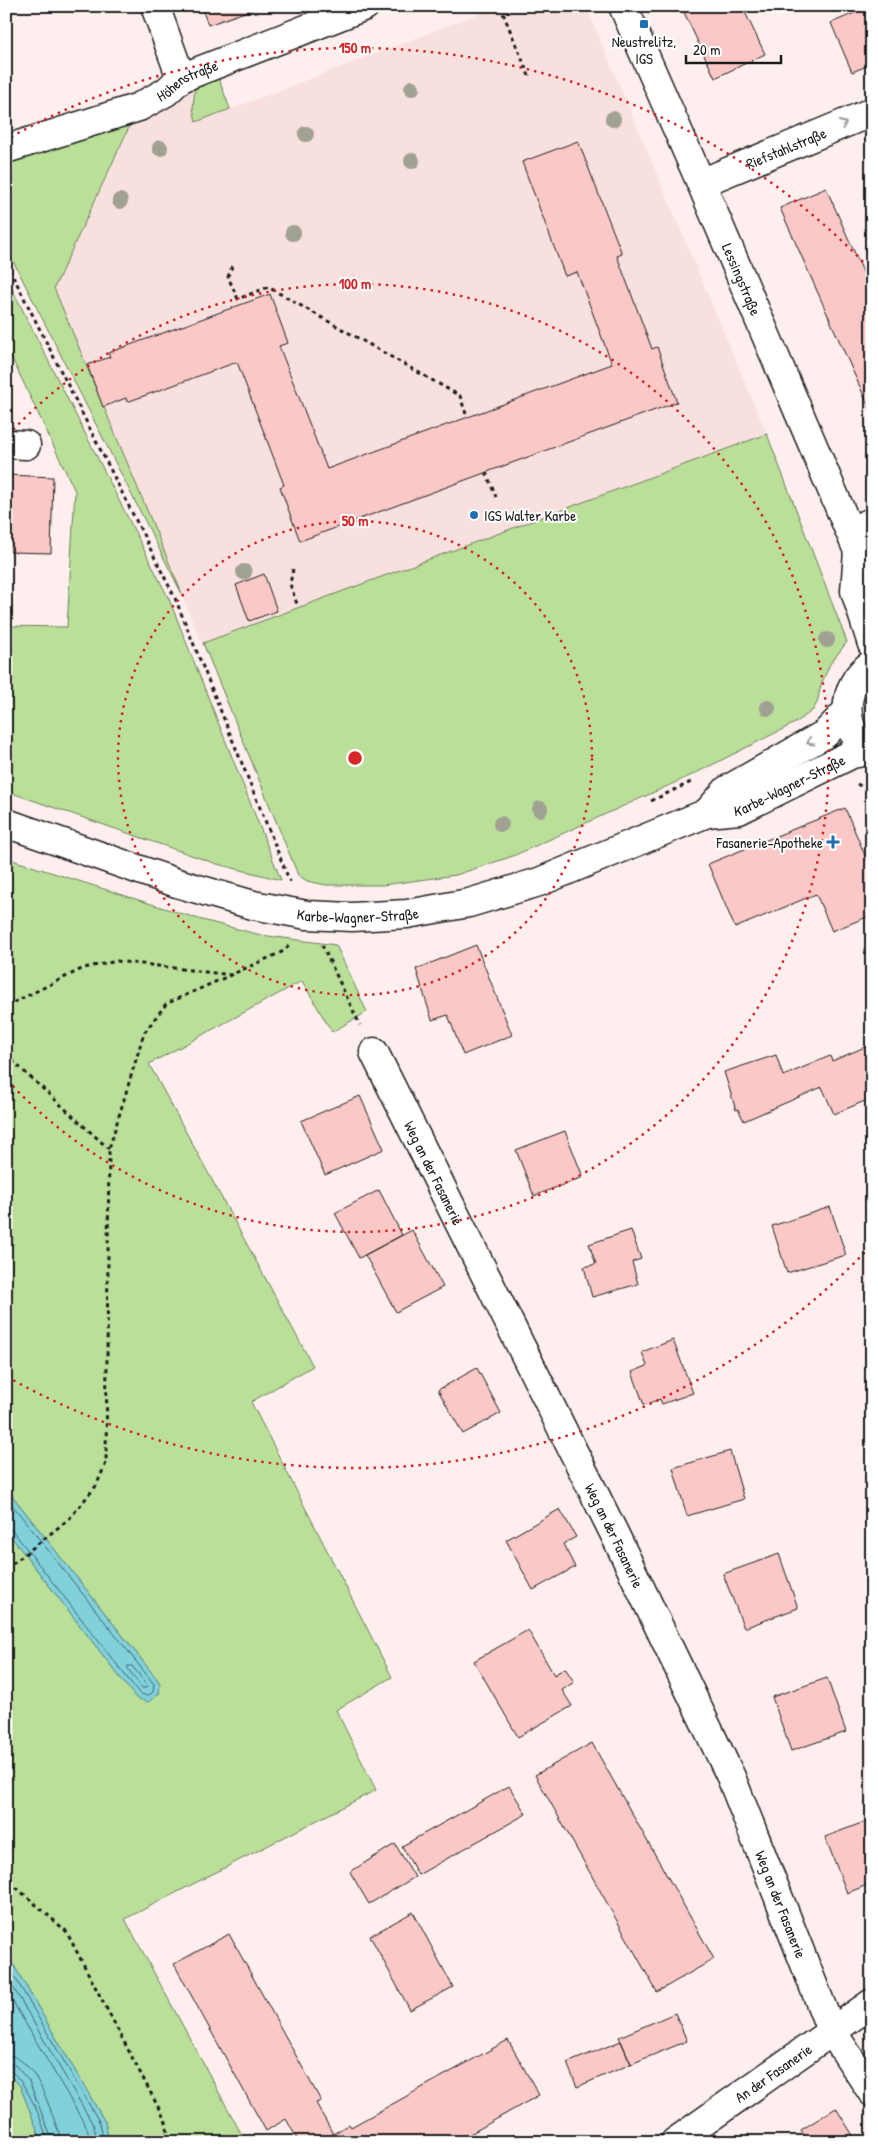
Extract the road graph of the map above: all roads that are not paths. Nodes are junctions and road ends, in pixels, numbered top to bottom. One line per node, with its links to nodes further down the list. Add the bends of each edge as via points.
1 (155, 6): 4 (street)
2 (365, 6): 4 (street, Höhenstraße)
3 (623, 6): 7 (street, Lessingstraße)
4 (181, 78): 6 (street, Höhenstraße, via 166,92 139,107)
5 (872, 112): 7 (street, Riefstahlstraße, one-way to 5)
6 (6, 149)
7 (701, 183): 8 (street, Lessingstraße)
8 (863, 543): 9 (street, Lessingstraße, via 855,591)
9 (871, 656): 10 (street, via 850,691)
10 (847, 711): 11 (street, via 852,731); 12 (street, Karbe-Wagner-Straße, one-way to 12, via 825,734 727,790)
11 (870, 752): 12 (street, Karbe-Wagner-Straße, via 852,754 739,810)
12 (707, 813): 13 (street, Karbe-Wagner-Straße, via 543,880 469,903 407,914 352,917 306,915 253,905 177,883)
13 (6, 823)
14 (374, 1052): 16 (street, Weg an der Fasanerie, via 610,1524 731,1777)
15 (872, 2003): 16 (street, An der Fasanerie)
16 (831, 2030): 17 (street, Weg an der Fasanerie); 18 (street, An der Fasanerie)
17 (872, 2092)
18 (675, 2142)

